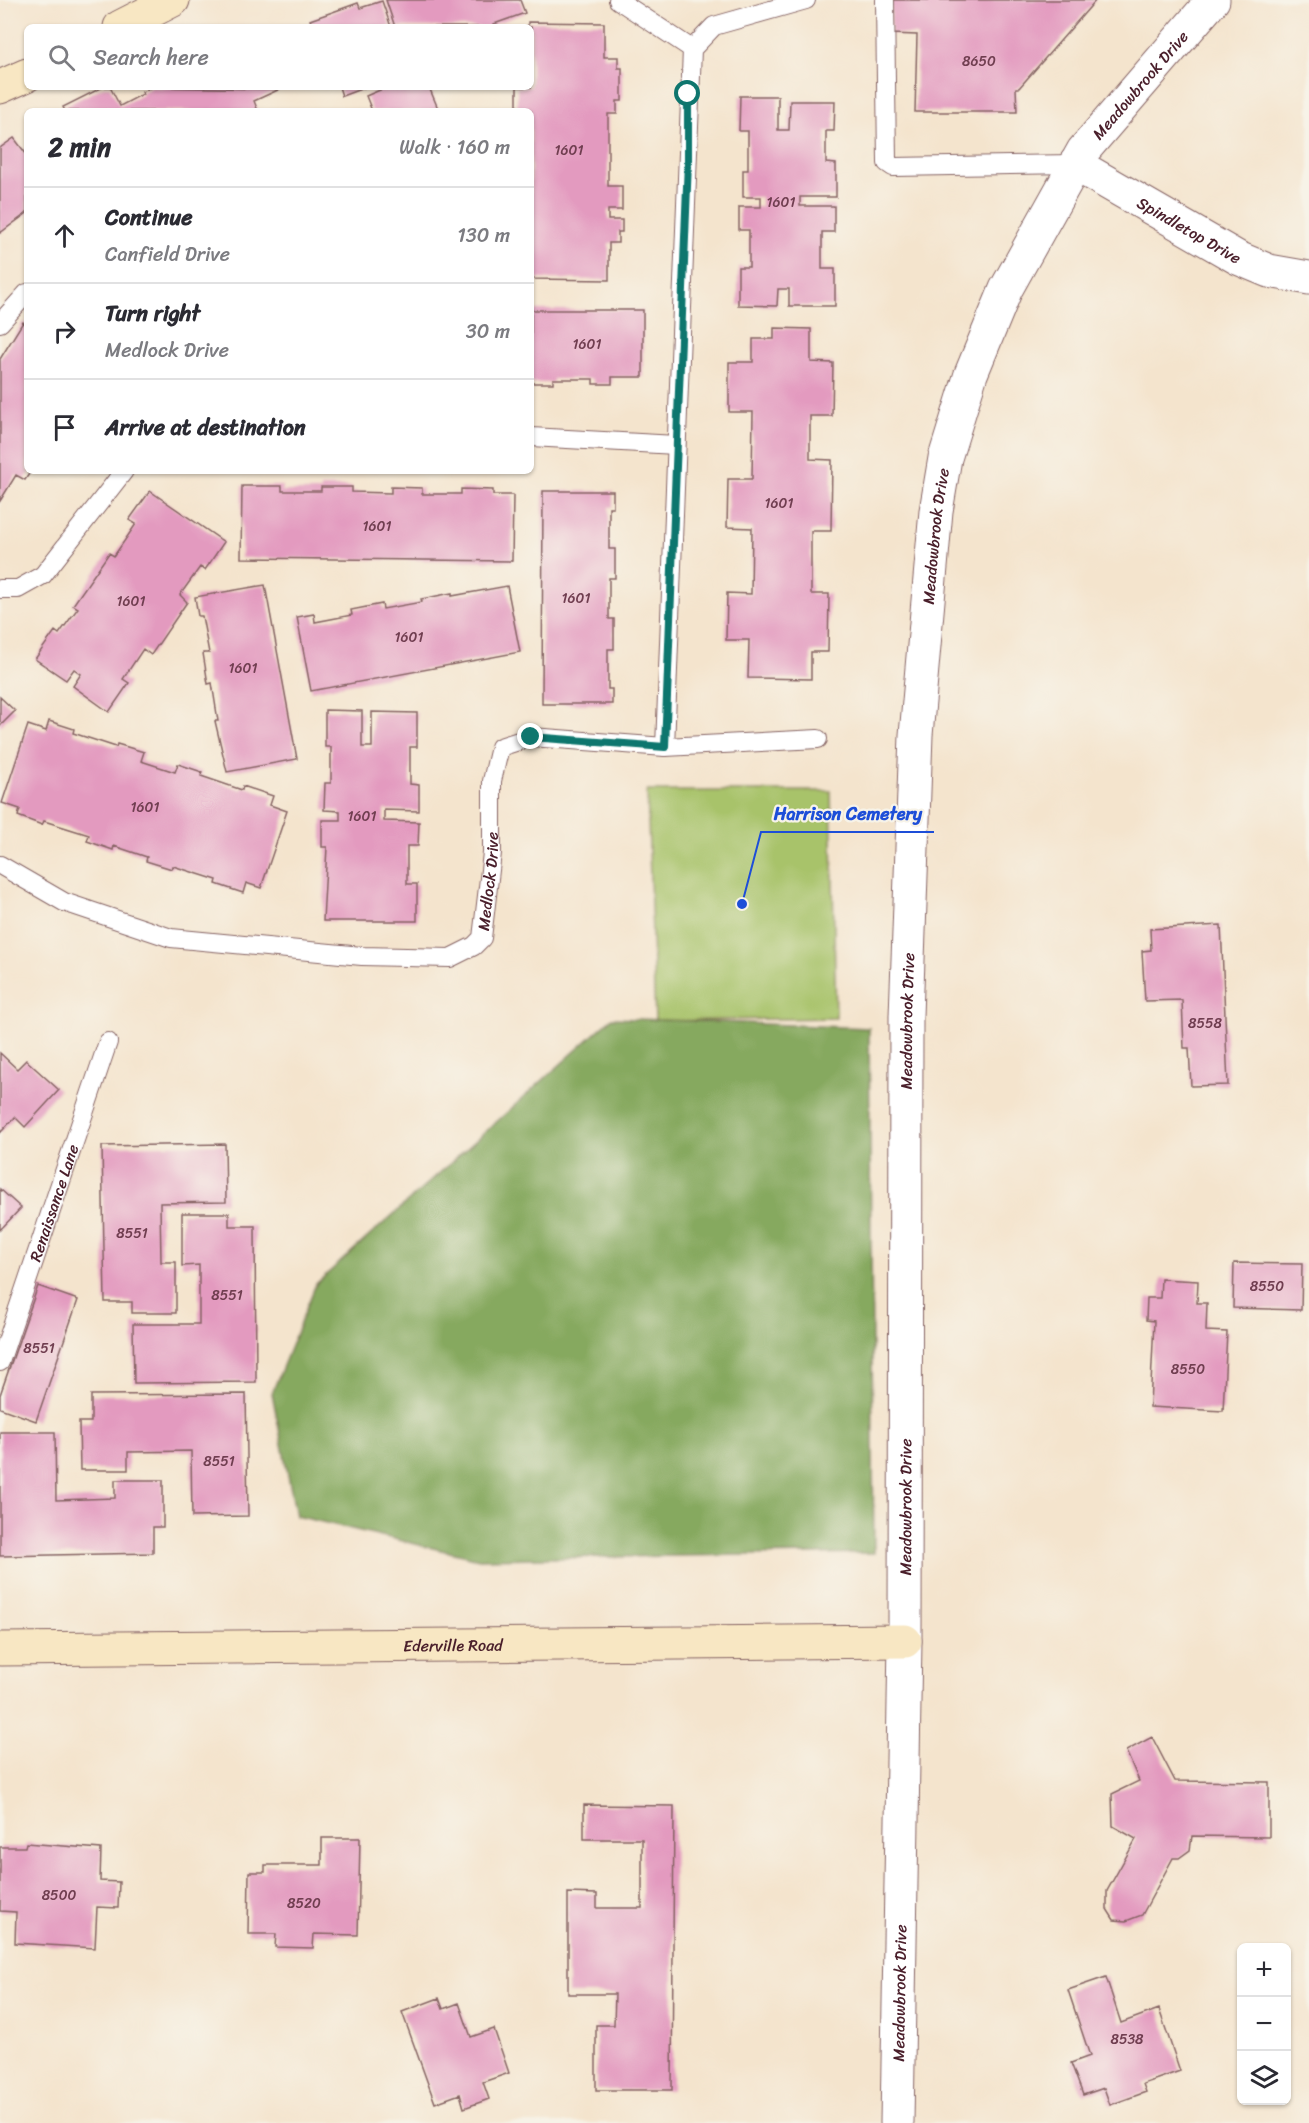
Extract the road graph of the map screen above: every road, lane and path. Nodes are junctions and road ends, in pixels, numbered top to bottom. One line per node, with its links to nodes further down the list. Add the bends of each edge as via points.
1 (173, 0): 6 (street)
2 (618, 0): 7 (lane)
3 (806, 0): 7 (lane, via 714,26)
4 (885, 0): 10 (lane, via 887,163 893,167)
5 (1213, 0): 10 (street, Meadowbrook Drive)
6 (126, 24)
7 (692, 49): 15 (lane)
8 (24, 76): 9 (street)
9 (0, 87)
10 (1075, 165): 11 (street, Spindletop Drive, via 1238,258 1269,271); 23 (street, Meadowbrook Drive, via 1006,290 971,374 945,458 936,511 916,735 906,1016)
11 (1309, 278)
12 (24, 296): 13 (lane)
13 (0, 323)
14 (534, 437): 15 (lane)
15 (676, 445): 19 (lane)
16 (122, 474): 17 (lane, via 43,575 18,589)
17 (0, 589)
18 (818, 739): 19 (lane, Medlock Drive)
19 (665, 747): 20 (lane, Medlock Drive, via 531,737 500,747 492,781 492,853 482,938 450,958 362,956 171,938 64,902)
20 (0, 865)
21 (108, 1042): 22 (lane, Renaissance Lane)
22 (0, 1362)
23 (904, 1641): 24 (street, Ederville Road); 25 (street, Meadowbrook Drive)
24 (0, 1649)
25 (897, 2123)

